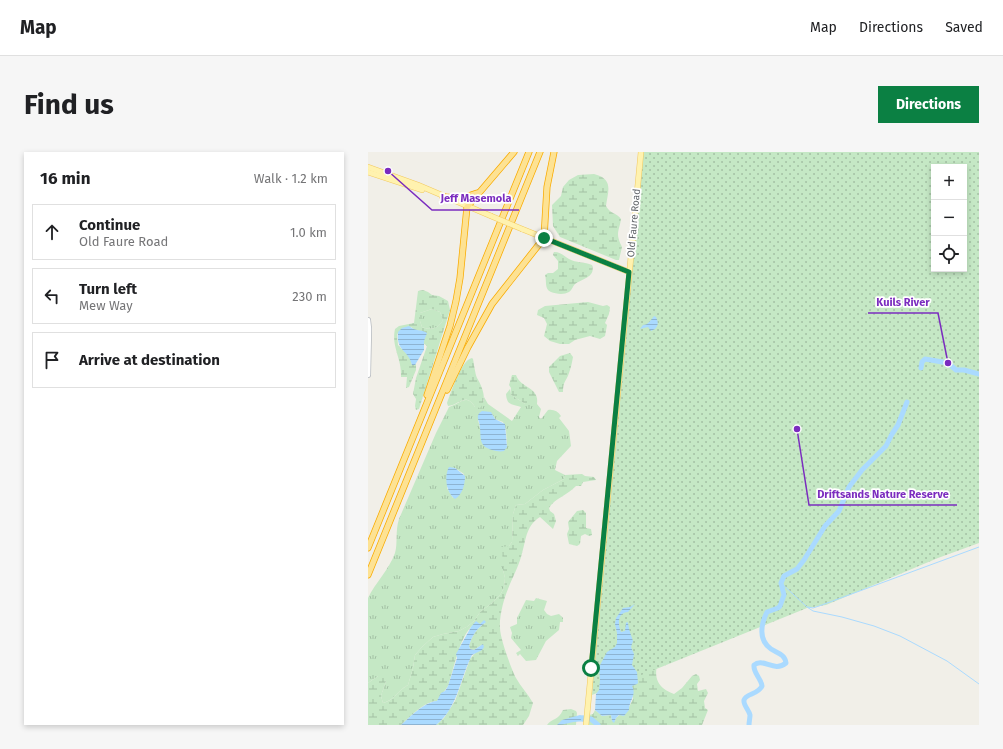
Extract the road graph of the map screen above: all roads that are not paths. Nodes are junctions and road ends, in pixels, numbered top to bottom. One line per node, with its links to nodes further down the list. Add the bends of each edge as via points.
1 (514, 152): 9 (highway)
2 (529, 152): 16 (highway)
3 (540, 152): 17 (highway)
4 (554, 152): 12 (highway, via 547,187)
5 (641, 152): 13 (main road, Old Faure Road)
6 (368, 167): 8 (main road)
7 (368, 172): 8 (main road)
8 (427, 190): 10 (main road)
9 (480, 192): 10 (highway, via 464,198); 11 (highway)
10 (443, 196): 11 (main road)
11 (467, 207): 12 (main road, bridge); 16 (highway, via 456,301)
12 (544, 238): 13 (main road); 17 (highway, via 498,295 485,316)
13 (629, 272): 20 (main road, Old Faure Road)
14 (368, 320): 15 (main road)
15 (368, 375)
16 (421, 416): 18 (highway)
17 (425, 434): 19 (highway)
18 (368, 548)
19 (368, 575)
20 (586, 725)

